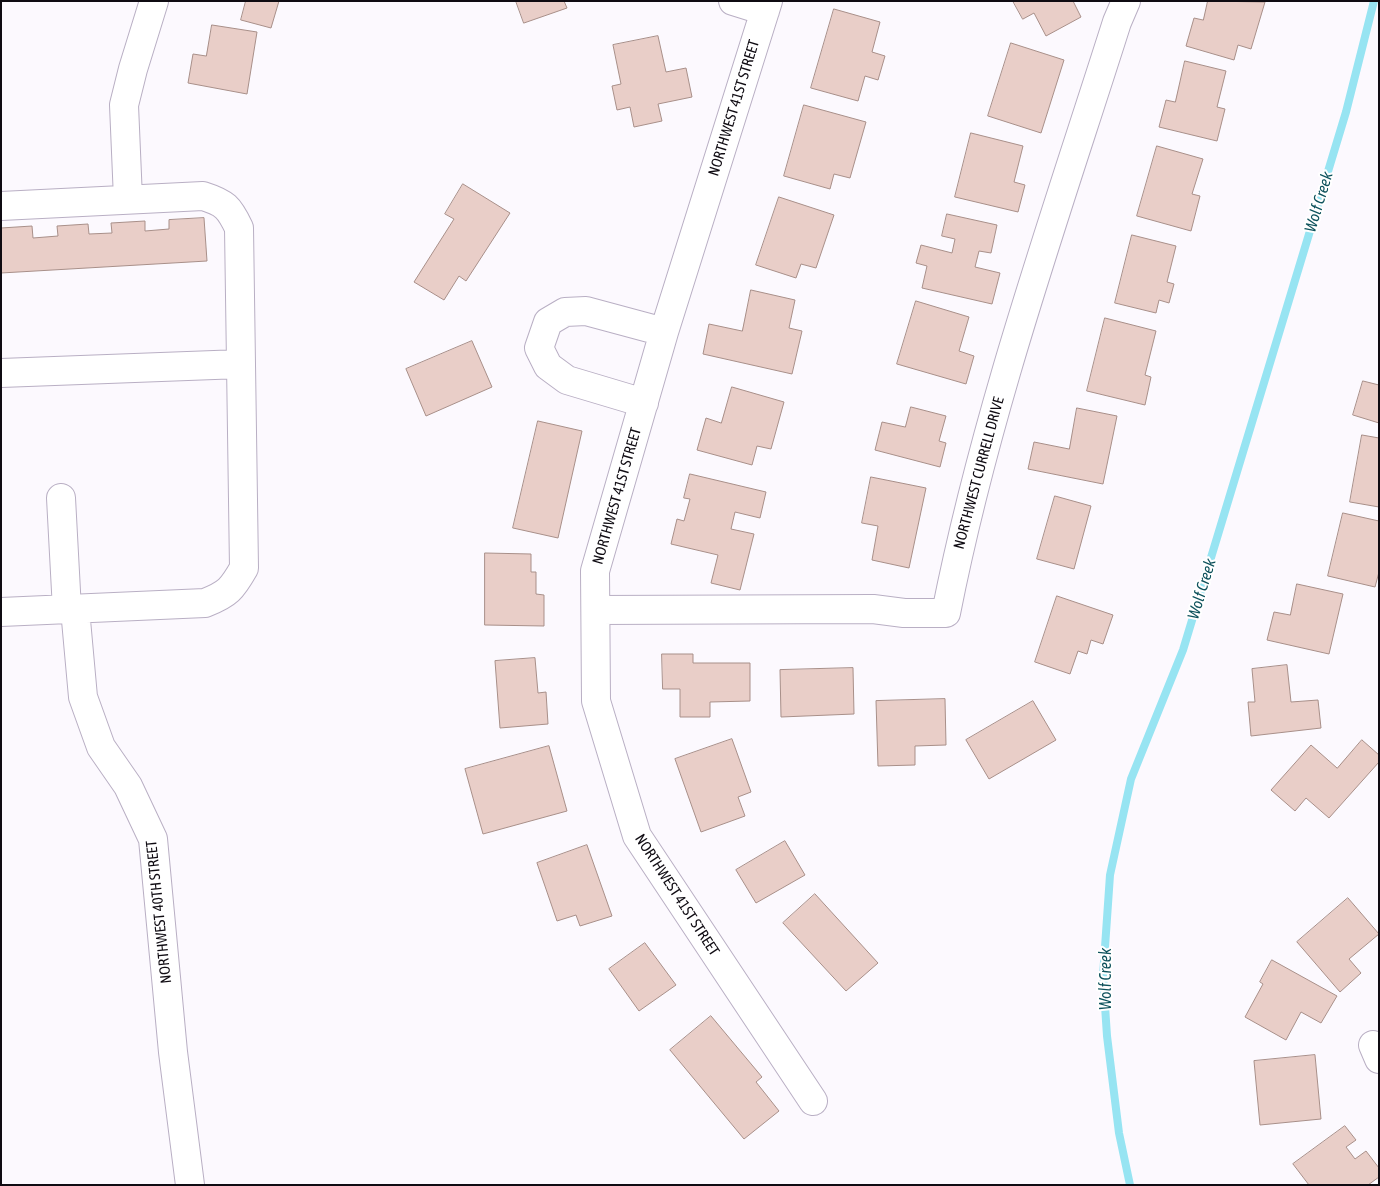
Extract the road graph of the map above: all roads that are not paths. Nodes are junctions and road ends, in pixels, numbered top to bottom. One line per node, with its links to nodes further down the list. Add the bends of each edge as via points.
1 (154, 1): 5 (street, via 124,105)
2 (733, 1): 4 (street)
3 (1126, 1): 13 (street, NORTHWEST CURRELL DRIVE, via 1005,372 957,556 946,613 873,609)
4 (766, 6): 7 (street, NORTHWEST 41ST STREET)
5 (128, 199): 6 (street); 8 (street, via 203,196 220,201 230,210 239,228)
6 (1, 206)
7 (664, 332): 10 (street, NORTHWEST 41ST STREET); 10 (street, via 586,311 565,312 548,322 539,348 548,366 567,380)
8 (241, 364): 9 (street); 12 (street, via 244,568 235,584 224,596 205,603)
9 (1, 373)
10 (644, 403): 13 (street, NORTHWEST 41ST STREET, via 595,571)
11 (61, 498): 12 (street, NORTHWEST 40TH STREET)
12 (71, 609): 14 (street); 16 (street, NORTHWEST 40TH STREET, via 83,697 101,747 128,786 153,839 173,1052)
13 (596, 610): 15 (street, NORTHWEST 41ST STREET, via 596,701 637,836)
14 (1, 612)
15 (813, 1101)
16 (190, 1185)

